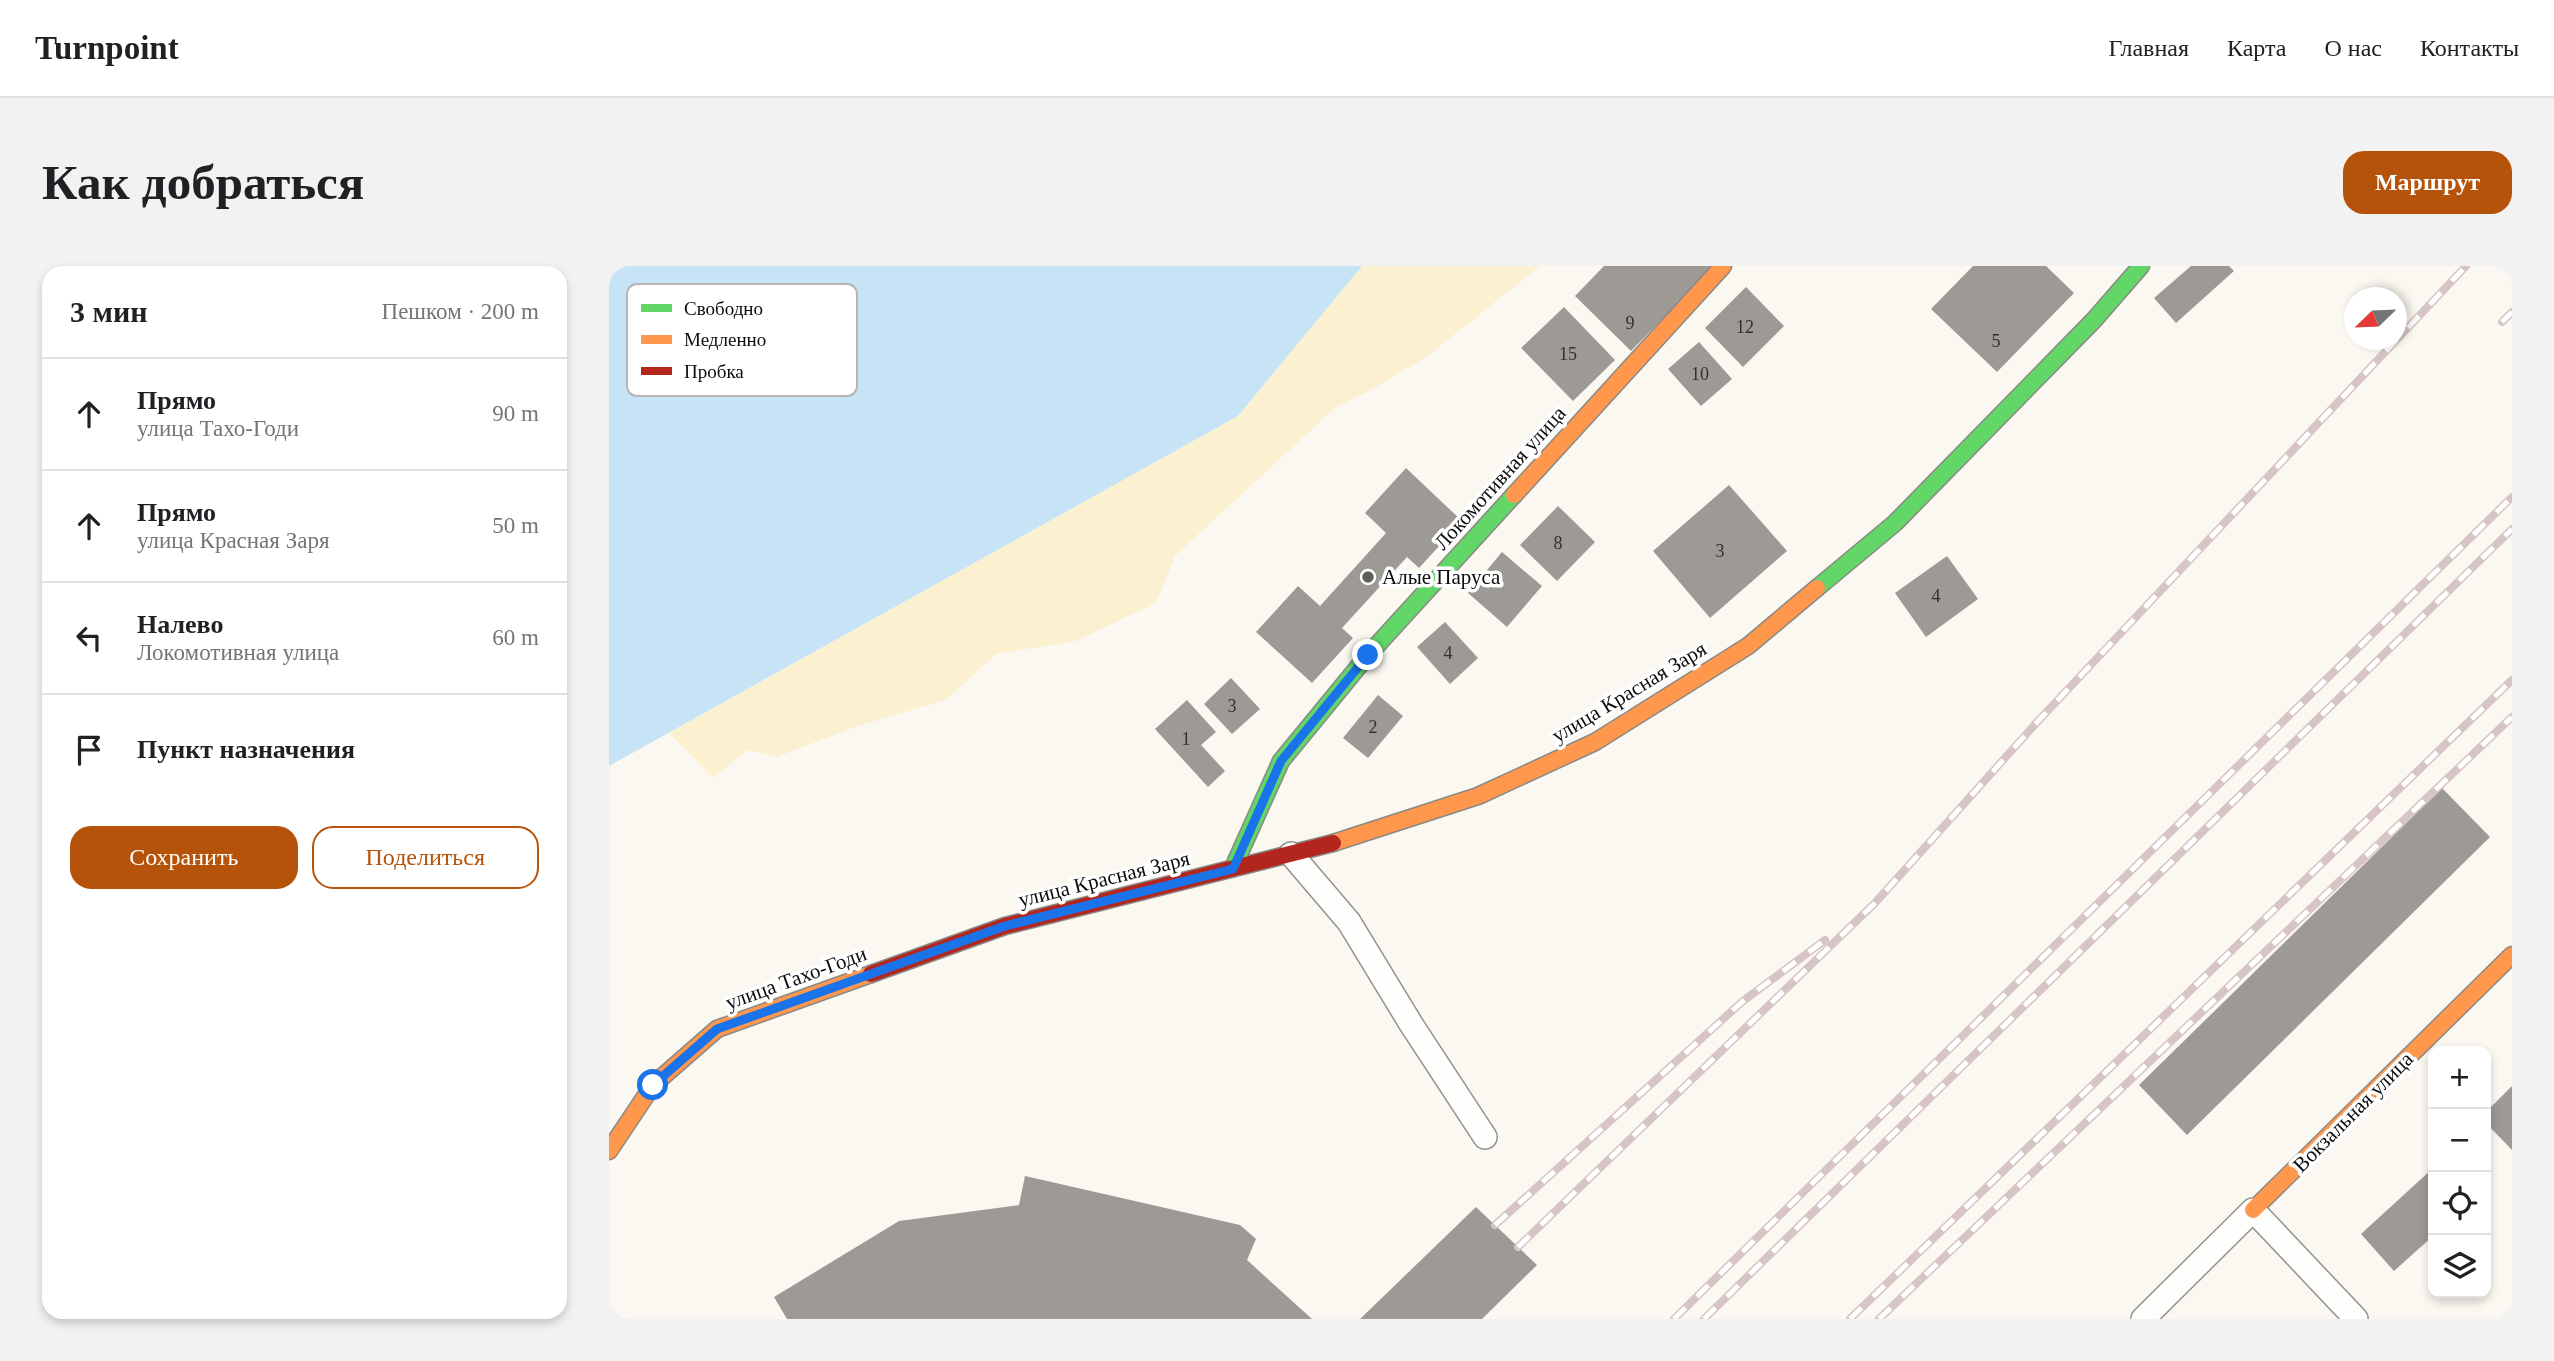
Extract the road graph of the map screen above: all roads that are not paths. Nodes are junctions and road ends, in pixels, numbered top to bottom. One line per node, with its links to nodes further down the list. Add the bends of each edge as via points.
1 (1723, 266): 4 (street, Локомотивная улица, via 1368,655 1281,761)
2 (2141, 266): 3 (street, улица Красная Заря, via 1895,523 1748,646 1595,741 1478,796)
3 (1291, 854): 4 (street, улица Красная Заря); 7 (street, via 1349,922)
4 (1233, 869): 5 (street, улица Красная Заря)
5 (1005, 926): 8 (street, улица Тахо-Годи, via 717,1029 653,1085)
6 (2512, 955): 9 (street, Вокзальная улица)
7 (1485, 1137)
8 (609, 1152)
9 (2253, 1210): 10 (street, Вокзальная улица); 11 (street)
10 (2143, 1319)
11 (2356, 1319)

